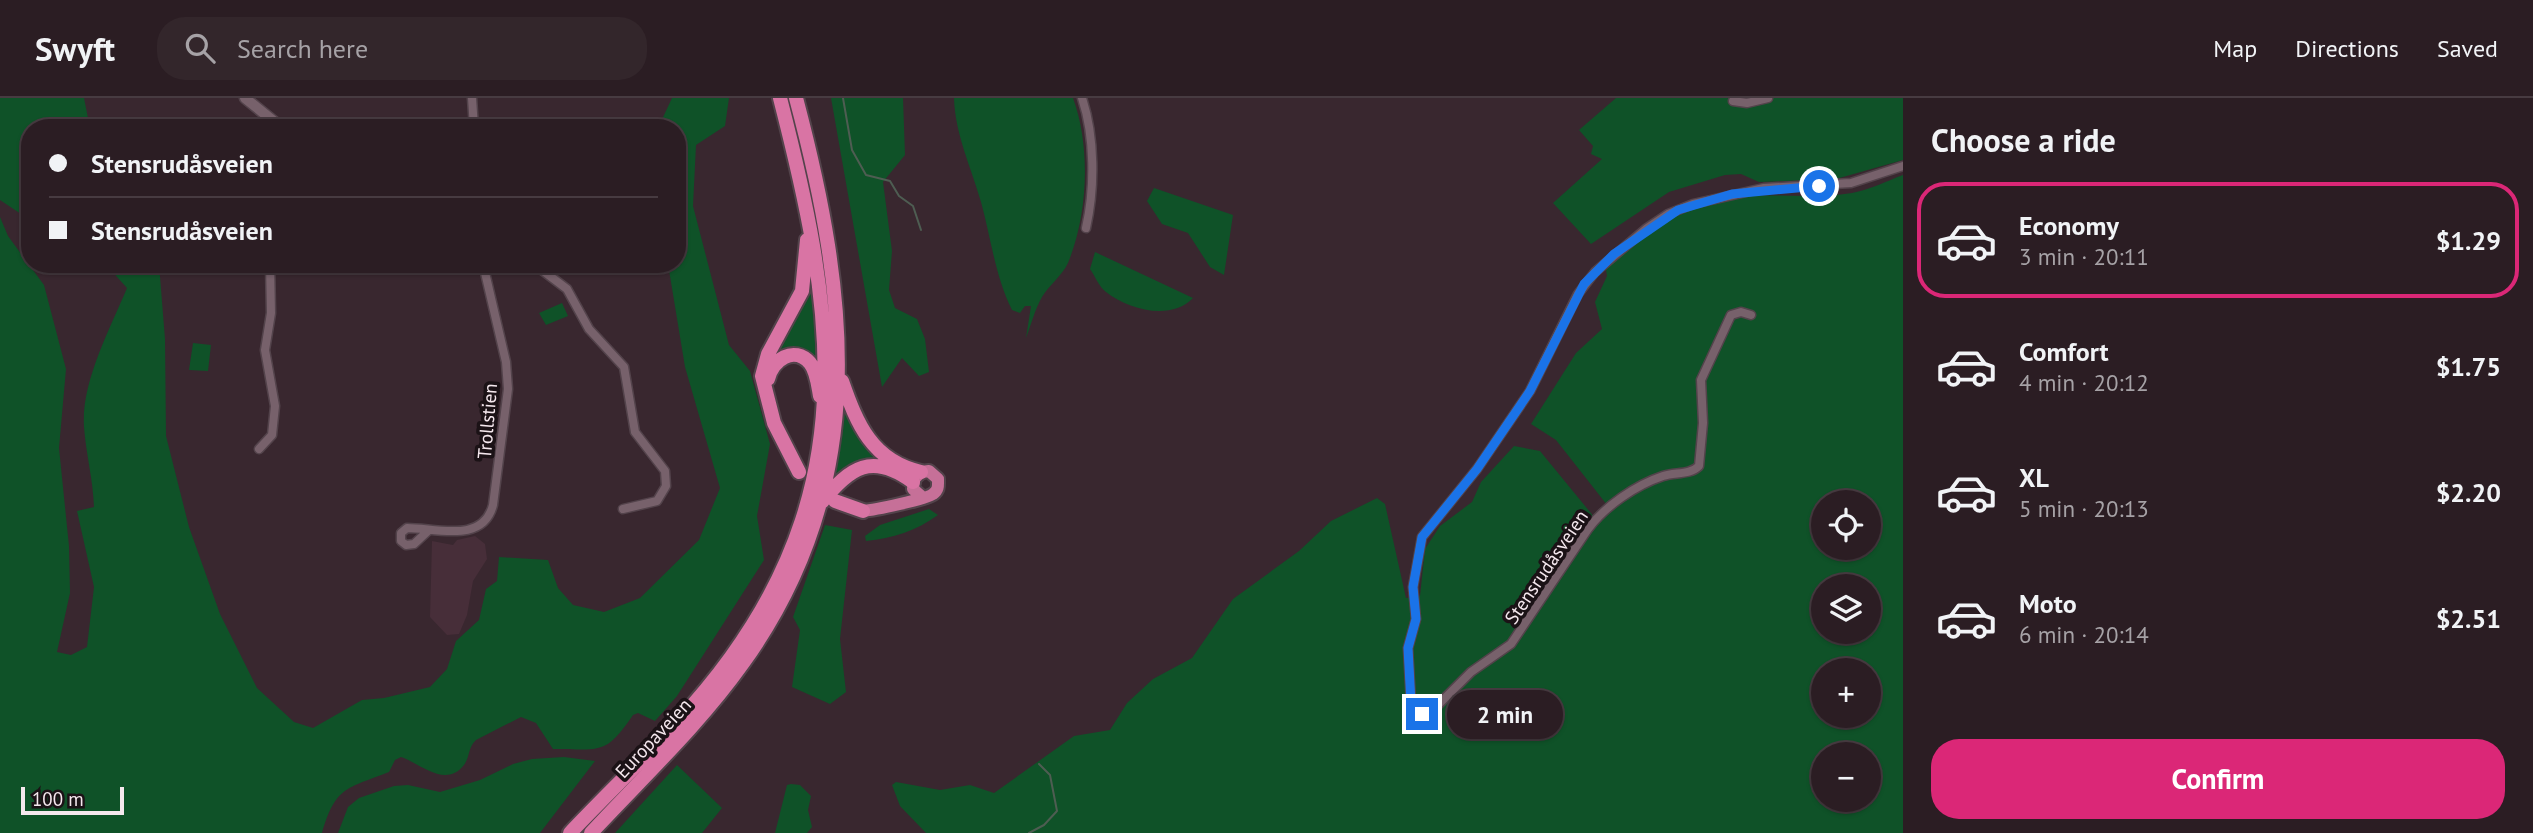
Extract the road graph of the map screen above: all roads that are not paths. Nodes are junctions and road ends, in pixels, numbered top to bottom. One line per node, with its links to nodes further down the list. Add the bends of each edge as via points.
1 (245, 98): 8 (street)
2 (472, 98): 9 (street)
3 (780, 98): 11 (highway)
4 (796, 98): 17 (highway, via 830,252 840,338)
5 (1082, 98): 12 (street, via 1091,178)
6 (1768, 98): 7 (street)
7 (1733, 101)
8 (269, 119)
9 (473, 119)
10 (1903, 166): 16 (street, Stensrudåsveien, via 1840,185 1764,188 1693,204 1647,228 1595,272 1578,294 1530,391 1477,469 1422,537 1413,587 1416,619 1408,648 1411,703 1417,713 1432,711 1471,672 1511,645 1601,514 1649,482 1699,466 1701,380 1731,316)
11 (807, 205): 18 (highway, via 805,280 800,298 765,360); 19 (highway, via 825,318)
12 (1086, 228)
13 (270, 273): 20 (street, via 271,313 265,350 275,406 272,435)
14 (485, 273): 27 (street, Trollstien, via 508,389 493,505 487,520 477,528)
15 (546, 273): 25 (street, via 567,289 585,324 623,365 635,432 666,471 666,486 657,501)
16 (1751, 315)
17 (839, 374): 22 (highway, via 856,420 878,452); 24 (highway, via 835,436)
18 (765, 394): 19 (highway, via 775,363 786,356 802,357 814,370); 21 (highway, via 781,440)
19 (824, 414): 28 (highway, Europaveien, via 814,471 787,559 746,635 716,677)
20 (259, 449)
21 (799, 472)
22 (917, 484): 24 (highway, via 889,469 864,466 841,479); 26 (highway, via 900,505)
23 (835, 501): 26 (highway)
24 (819, 506): 29 (highway, Europaveien, via 792,581 741,666 695,723)
25 (623, 509)
26 (863, 511)
27 (429, 530)
28 (570, 833)
29 (591, 833)

